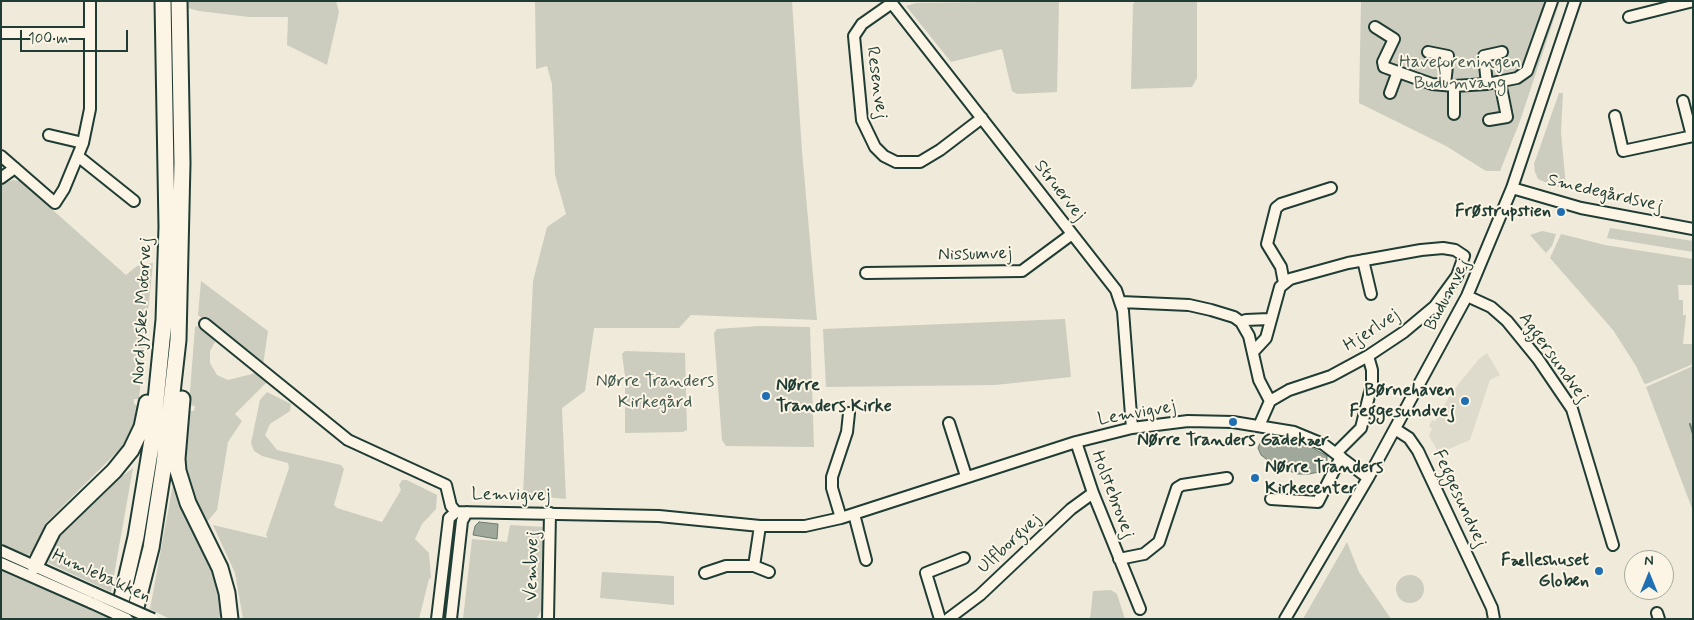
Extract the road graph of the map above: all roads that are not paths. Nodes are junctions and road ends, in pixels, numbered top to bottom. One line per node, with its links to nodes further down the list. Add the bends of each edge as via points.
1 (90, 1): 10 (street)
2 (163, 1): 35 (highway, Nordjyske Motorvej)
3 (179, 1): 29 (highway, Nordjyske Motorvej)
4 (1552, 1): 15 (street, via 1527,71 1523,76)
5 (1575, 1): 33 (street, Budumvej)
6 (891, 2): 22 (street, Struervej); 22 (street, Resenvej, via 862,24 854,36 862,120 874,147 896,162 920,162)
7 (1693, 2): 8 (street)
8 (1629, 17)
9 (1375, 27): 14 (street, via 1394,39 1382,65)
10 (90, 33): 11 (street); 26 (street, via 91,88)
11 (1, 34)
12 (1428, 52): 17 (street, via 1448,56)
13 (1502, 52): 16 (street, via 1484,56)
14 (1397, 74): 17 (street); 18 (street)
15 (1500, 82): 16 (street); 23 (street, via 1506,117)
16 (1487, 84): 17 (street)
17 (1449, 86): 20 (street)
18 (1390, 93)
19 (1683, 101): 25 (street)
20 (1454, 114)
21 (1615, 116): 25 (street, via 1623,151)
22 (982, 118): 37 (street, Struervej)
23 (1489, 120)
24 (49, 135): 26 (street)
25 (1692, 136)
26 (84, 142): 28 (street)
27 (1, 156): 30 (street)
28 (79, 157): 30 (street, via 55,202); 34 (street)
29 (182, 163): 84 (highway, Nordjyske Motorvej, via 178,340 151,548); 86 (highway, via 188,282 178,471 188,503 220,568)
30 (15, 168): 31 (street)
31 (1, 178)
32 (1331, 188): 40 (street, via 1276,208 1267,244 1282,268)
33 (1512, 188): 36 (street, Smedegårdsvej, via 1598,212); 42 (street, Budumvej)
34 (134, 201)
35 (166, 227): 75 (highway, via 151,372 140,433 122,463 53,530); 82 (highway, Nordjyske Motorvej, via 164,320 152,440 136,537)
36 (1693, 229)
37 (1072, 234): 39 (street, Nissumvej, via 1022,271); 43 (street, Struervej, via 1116,290)
38 (1363, 260): 40 (street); 41 (street); 48 (street, Hjerlvej, via 1443,248 1464,256 1456,276 1436,306)
39 (866, 273)
40 (1284, 283): 44 (street, via 1278,291)
41 (1371, 294)
42 (1467, 296): 54 (street, Budumvej); 68 (street, Aggersundvej, via 1491,307 1507,321 1572,408)
43 (1121, 302): 45 (street, via 1189,305); 53 (street, Struervej)
44 (1270, 319): 45 (street); 47 (street, via 1266,338)
45 (1242, 322): 47 (street)
46 (205, 324): 62 (street, Lemvigvej, via 348,440 446,485 451,506)
47 (1253, 352): 49 (street, via 1258,380)
48 (1368, 356): 49 (street, Hjerlvej); 56 (street, via 1372,384 1361,428)
49 (1270, 401): 52 (street)
50 (849, 413): 66 (street, via 847,432 832,477)
51 (949, 423): 57 (street)
52 (1259, 426): 53 (street, Lemvigvej, via 1188,422); 56 (street, Lemvigvej, via 1294,432 1323,444)
53 (1132, 428): 55 (street, Lemvigvej)
54 (1395, 429): 59 (street, Budumvej); 95 (street, Feggesundvej, via 1409,438 1418,451 1492,608)
55 (1076, 442): 57 (street, Lemvigvej); 60 (street, Holstebrovej)
56 (1338, 455): 59 (street, Lemvigvej); 61 (street, via 1318,502)
57 (966, 476): 65 (street, Lemvigvej)
58 (1227, 478): 71 (street, Holstebrovej, via 1177,488 1160,542 1144,554)
59 (1368, 478): 78 (street, Budumvej)
60 (1093, 493): 71 (street, Holstebrovej); 92 (street, Ulfborgvej, via 1071,509 980,595)
61 (1276, 496)
62 (456, 512): 63 (street, Lemvigvej); 79 (street, via 449,518)
63 (467, 512): 64 (street, Lemvigvej); 89 (street, via 462,521)
64 (550, 513): 67 (street, Lemvigvej, via 659,516); 90 (street, Vembvej)
65 (854, 514): 66 (street, Lemvigvej); 72 (street)
66 (841, 518): 67 (street, Lemvigvej, via 805,526)
67 (760, 526): 74 (street)
68 (1612, 545)
69 (1, 551): 75 (street, Humlebakken)
70 (964, 558): 91 (street, Ulfborgvej, via 926,572)
71 (1119, 559): 81 (street, Holstebrovej)
72 (866, 560)
73 (1, 563): 75 (street, Humlebakken)
74 (754, 566): 76 (street, via 726,566); 77 (street)
75 (34, 571): 80 (street, Humlebakken)
76 (705, 572)
77 (769, 572)
78 (1308, 583): 93 (street, Budumvej); 94 (street, Budumvej)
79 (441, 593): 87 (street); 88 (street)
80 (93, 598): 83 (street, Humlebakken, bridge); 85 (street, Humlebakken, bridge)
81 (1140, 609)
82 (117, 619)
83 (127, 619)
84 (134, 619)
85 (153, 619)
86 (230, 619)
87 (437, 619)
88 (443, 619)
89 (451, 619)
90 (548, 619)
91 (940, 619)
92 (948, 619)
93 (1285, 619)
94 (1292, 619)
95 (1494, 619)

